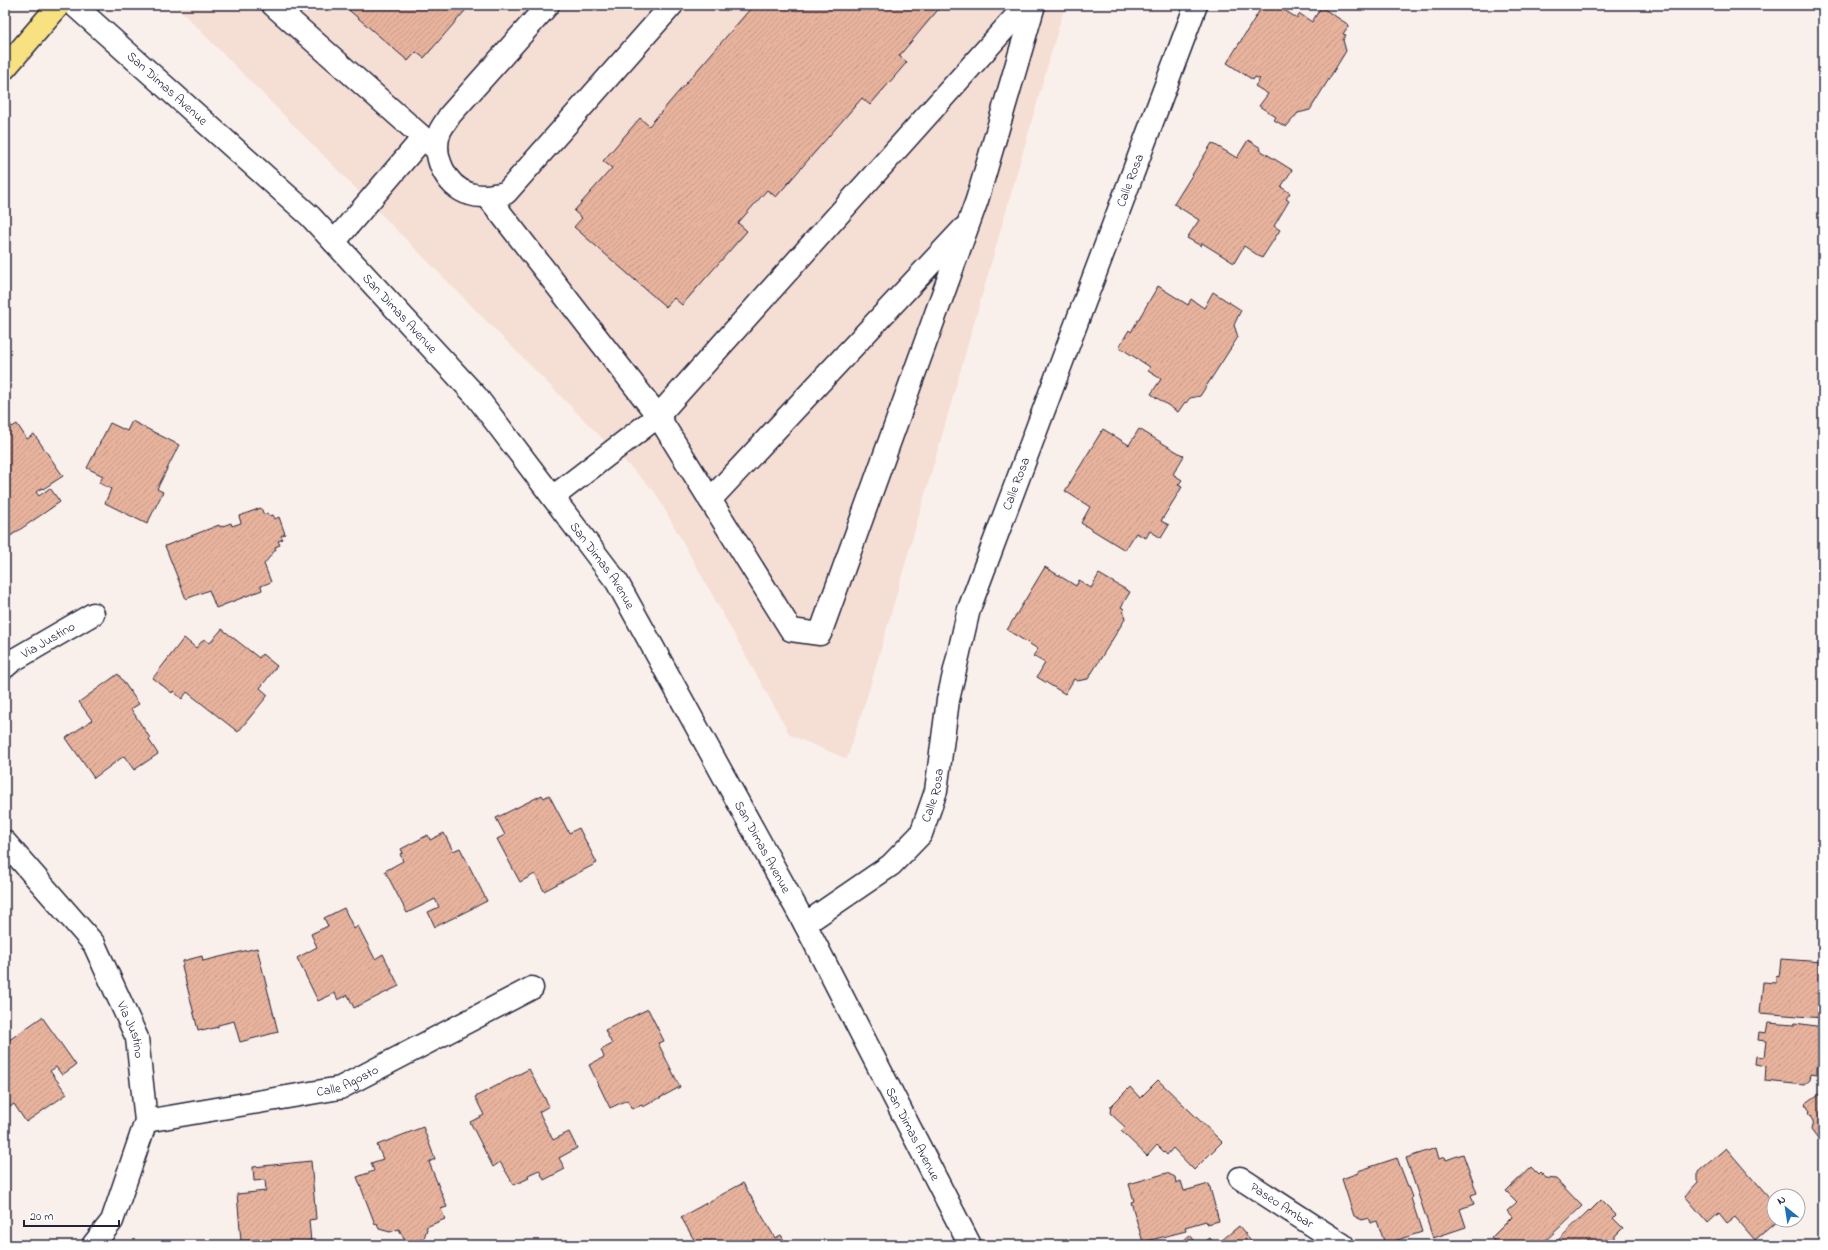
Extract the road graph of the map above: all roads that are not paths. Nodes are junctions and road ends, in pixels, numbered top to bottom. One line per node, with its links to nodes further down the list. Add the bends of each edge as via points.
1 (59, 5): 9 (main road)
2 (74, 5): 13 (street, San Dimas Avenue, via 310,216)
3 (273, 5): 10 (street)
4 (548, 5): 10 (street, via 450,115)
5 (672, 5): 11 (street, via 506,193)
6 (1026, 5): 14 (street)
7 (1034, 5): 12 (street)
8 (1196, 5): 20 (street, Calle Rosa, via 969,609 948,700 936,791 921,834 891,865)
9 (5, 68)
10 (430, 144): 11 (street, via 452,184 469,194); 13 (street)
11 (488, 197): 14 (street)
12 (970, 221): 16 (street); 16 (street, via 820,634 791,630)
13 (334, 242): 15 (street, San Dimas Avenue, via 476,396)
14 (658, 416): 15 (street); 16 (street)
15 (553, 497): 20 (street, San Dimas Avenue, via 617,582)
16 (710, 500)
17 (93, 614): 18 (street, Via Justino, via 12,661)
18 (5, 668)
19 (5, 842): 22 (street, Via Justino, via 94,944 137,1038)
20 (805, 924): 25 (street, San Dimas Avenue)
21 (532, 988): 22 (street, Calle Agosto, via 340,1088)
22 (146, 1121): 24 (street, Via Justino, via 112,1221)
23 (1240, 1178): 26 (street, Paseo Ambar)
24 (93, 1245)
25 (970, 1245)
26 (1343, 1245)

